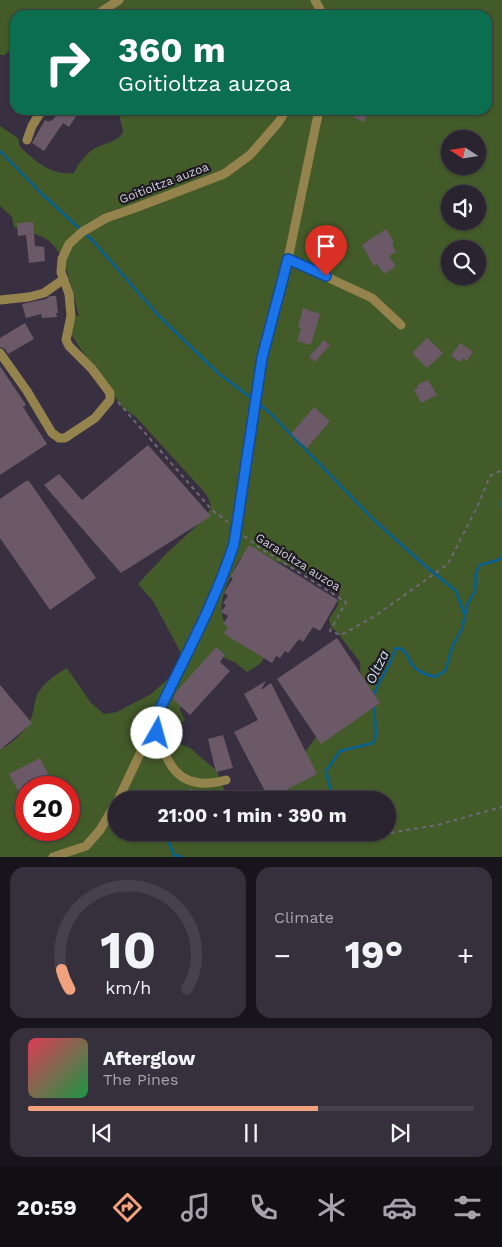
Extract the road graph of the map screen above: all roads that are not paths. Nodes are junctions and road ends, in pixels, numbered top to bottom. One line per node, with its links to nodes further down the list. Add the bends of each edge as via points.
1 (120, 0): 2 (lane)
2 (104, 10)
3 (39, 115): 6 (lane)
4 (283, 115): 8 (lane, Goitioltza auzoa, via 250,155 224,174 106,218 82,232 70,244 62,260)
5 (318, 115): 7 (lane)
6 (27, 140)
7 (288, 259): 10 (lane, via 372,298); 12 (lane, via 262,358 234,544 225,572)
8 (64, 279): 9 (lane, via 44,293); 11 (lane, Goitioltza auzoa, via 71,316 66,340 110,393 110,400 95,418 66,438 59,438 52,433)
9 (0, 300)
10 (401, 325)
11 (0, 353)
12 (154, 722): 13 (lane, via 165,755 175,772 194,782); 14 (lane)
13 (226, 780)
14 (122, 791)
15 (108, 817): 16 (lane, via 86,846)
16 (53, 857)

